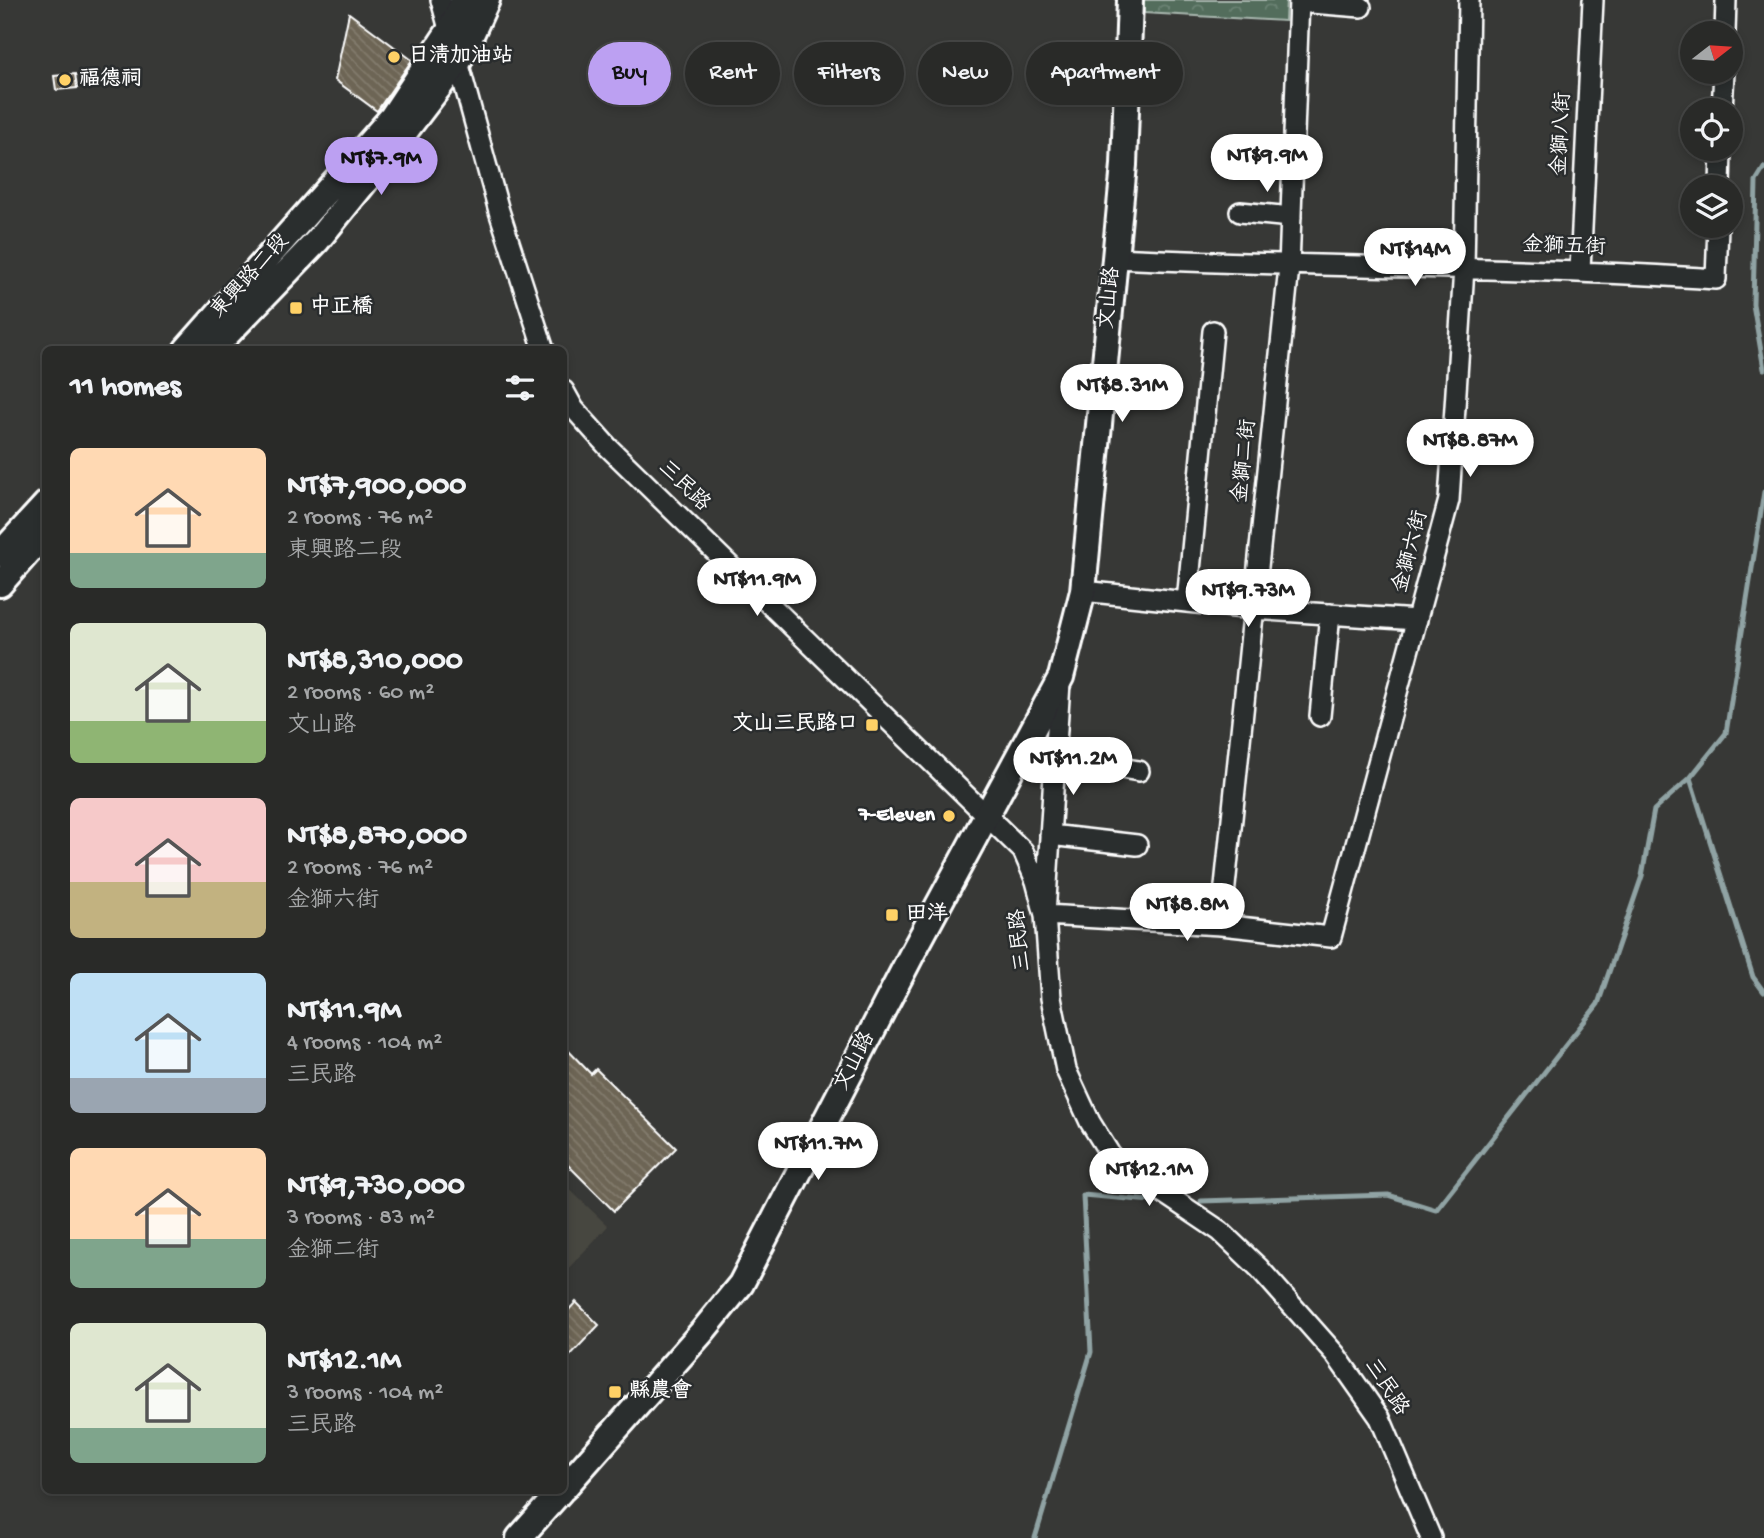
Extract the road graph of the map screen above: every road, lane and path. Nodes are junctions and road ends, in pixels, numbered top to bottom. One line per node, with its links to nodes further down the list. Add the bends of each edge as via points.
1 (440, 0): 11 (street)
2 (464, 0): 11 (main road, 東興路二段)
3 (487, 0): 12 (main road, 東興路二段)
4 (1130, 0): 16 (main road, 文山路, via 1124,165)
5 (1469, 0): 18 (street, 金獅六街)
6 (1592, 0): 19 (street, 金獅八街)
7 (1727, 0): 10 (street)
8 (1299, 1): 9 (street); 14 (street, 金獅二街)
9 (1361, 8)
10 (1726, 21)
11 (449, 30): 12 (street); 21 (main road, 東興路二段, via 392,117)
12 (458, 61): 22 (main road, 東興路二段, via 317,241); 23 (street)
13 (1240, 212): 14 (street)
14 (1291, 217): 17 (street, 金獅二街)
15 (1718, 238): 19 (street, 金獅五街, via 1716,279)
16 (1115, 258): 17 (street, 金獅五街); 29 (main road, 文山路)
17 (1289, 267): 18 (street, 金獅五街); 31 (street, 金獅二街)
18 (1464, 268): 19 (street, 金獅五街); 33 (street, 金獅六街, via 1449,500)
19 (1580, 270)
20 (1213, 331): 30 (street)
21 (190, 346)
22 (216, 346)
23 (543, 346)
24 (567, 396): 38 (street, 三民路, via 608,447)
25 (42, 508): 27 (main road)
26 (42, 537): 28 (main road)
27 (0, 554)
28 (0, 584)
29 (1083, 591): 30 (street); 34 (main road, 文山路)
30 (1187, 602): 31 (street)
31 (1253, 609): 32 (street); 42 (street, 金獅二街)
32 (1330, 614): 33 (street); 35 (street)
33 (1417, 620): 42 (street, 金獅六街, via 1331,937)
34 (1061, 677): 36 (street, 文山路); 38 (main road, 文山路)
35 (1320, 716)
36 (1055, 757): 37 (street); 39 (street, 文山路)
37 (1139, 771)
38 (988, 815): 41 (street, 三民路, via 1023,851); 43 (main road, 文山路, via 741,1284)
39 (1050, 835): 40 (street); 41 (street, 文山路)
40 (1137, 845)
41 (1045, 915): 42 (street); 46 (street, 三民路, via 1051,998 1066,1070 1101,1140 1113,1159 1220,1231 1335,1354 1380,1418)
42 (1221, 925)
43 (567, 1484)
44 (558, 1494): 45 (main road, 文山路)
45 (519, 1538)
46 (1431, 1538)

